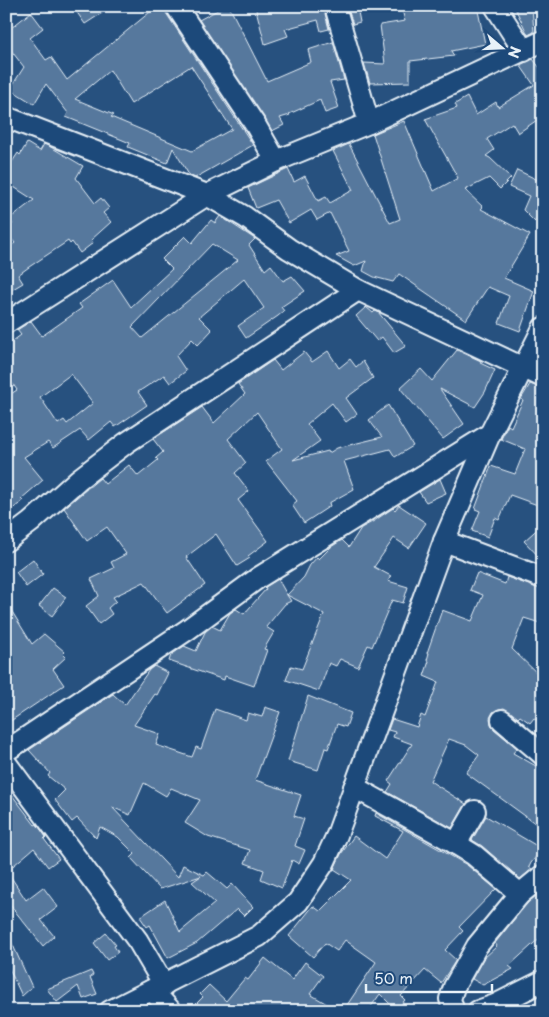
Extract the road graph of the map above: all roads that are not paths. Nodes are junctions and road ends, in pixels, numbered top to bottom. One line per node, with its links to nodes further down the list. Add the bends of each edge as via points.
1 (176, 6): 8 (street)
2 (335, 6): 7 (street)
3 (496, 6): 5 (street)
4 (543, 41): 5 (street)
5 (524, 51): 7 (street)
6 (6, 117): 9 (street)
7 (370, 123): 8 (street)
8 (276, 161): 9 (street)
9 (207, 195): 10 (street); 11 (street)
10 (358, 290): 13 (street); 16 (street, via 126,443)
11 (6, 323)
12 (543, 328): 13 (street)
13 (524, 367): 14 (street); 15 (street)
14 (543, 377)
15 (490, 434): 17 (street); 20 (street, via 258,578 187,630)
16 (6, 541)
17 (444, 541): 18 (street); 23 (street)
18 (543, 578)
19 (502, 720): 21 (street)
20 (6, 751)
21 (543, 755)
22 (6, 763): 29 (street, via 138,941)
23 (354, 787): 25 (street); 29 (street, via 338,835 298,902 259,936)
24 (475, 810): 25 (street)
25 (456, 844): 27 (street)
26 (543, 875): 27 (street)
27 (520, 894): 30 (street, via 464,967 450,999)
28 (543, 981): 33 (street)
29 (158, 987): 31 (street); 32 (street)
30 (454, 1010)
31 (110, 1011)
32 (171, 1011)
33 (478, 1011)

